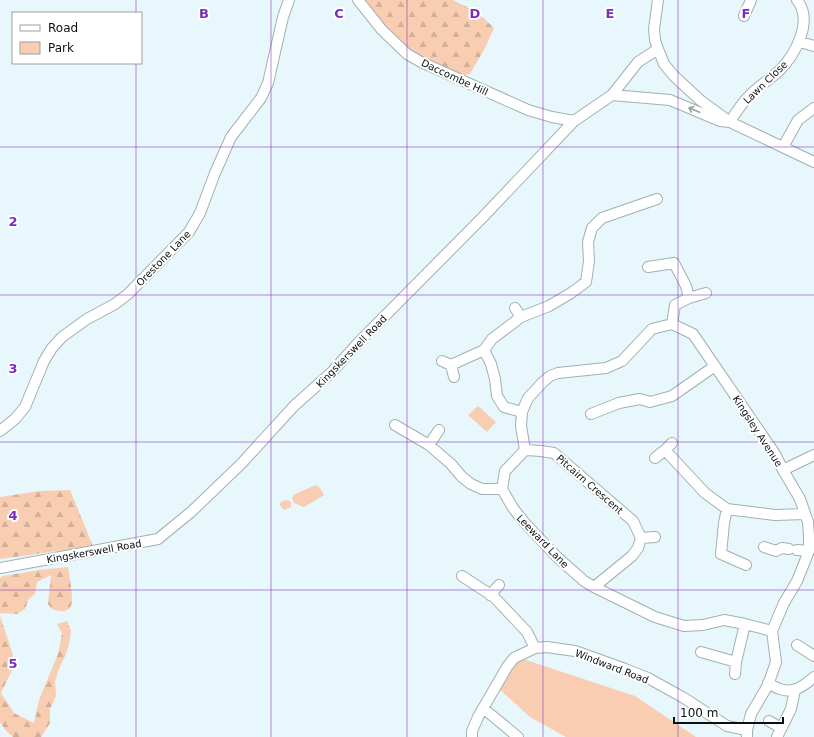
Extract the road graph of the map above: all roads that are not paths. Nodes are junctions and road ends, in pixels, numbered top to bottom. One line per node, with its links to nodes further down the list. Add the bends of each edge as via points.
1 (289, 0): 30 (street, Orestone Lane, via 268,83 261,98 231,137 214,173 200,213 189,232 128,294 62,337 44,362 24,407 15,419)
2 (358, 0): 12 (street, Daccombe Hill, via 382,30 407,54 421,62 528,110 552,118)
3 (658, 0): 9 (street, via 654,29)
4 (751, 0): 6 (street)
5 (797, 0): 7 (street, Lawn Close, via 801,4 804,16)
6 (744, 16)
7 (800, 42): 8 (street); 13 (street, Lawn Close, via 779,71 751,94)
8 (814, 46)
9 (658, 49): 10 (street, Kingskerswell Road, via 638,62); 13 (street, via 664,64 674,76 700,100)
10 (612, 95): 12 (street, Kingskerswell Road); 13 (street, one-way to 10, via 720,121 670,100)
11 (814, 108): 14 (street, via 798,120)
12 (574, 121): 46 (street, Kingskerswell Road, via 332,372 294,406 241,464 191,512 158,539)
13 (730, 122): 14 (street)
14 (783, 147): 15 (street)
15 (814, 162)
16 (657, 200): 21 (street, via 602,218 592,228 588,242 586,282 549,306)
17 (648, 267): 19 (street, via 674,263)
18 (706, 293): 19 (street)
19 (689, 298): 22 (street, via 675,305)
20 (515, 308): 21 (street)
21 (522, 318): 23 (street, via 492,339)
22 (672, 324): 24 (street, via 693,334); 26 (street, via 652,329 622,361 606,368 550,376 528,398)
23 (484, 350): 25 (street, via 447,363); 26 (street, via 491,364 497,396 504,407)
24 (715, 366): 27 (street, via 672,396 619,403); 37 (street, Kingsley Avenue, via 775,454)
25 (454, 377)
26 (522, 412): 33 (street, via 521,426)
27 (591, 414)
28 (395, 425): 32 (street)
29 (439, 430): 32 (street)
30 (0, 431)
31 (672, 443): 34 (street)
32 (429, 445): 38 (street, via 471,484 482,489)
33 (525, 450): 38 (street, via 505,471); 42 (street, Pitcairn Crescent, via 554,453 633,521)
34 (665, 450): 36 (street); 39 (street, via 706,494)
35 (814, 455): 37 (street)
36 (656, 458)
37 (783, 470): 40 (street, Kingsley Avenue, via 800,499)
38 (502, 489): 49 (street, Leeward Lane, via 512,508 557,558)
39 (727, 509): 40 (street, via 774,515); 45 (street, via 721,554)
40 (805, 514): 44 (street, Kingsley Avenue, via 808,522)
41 (655, 537): 42 (street)
42 (642, 538): 49 (street, via 632,556)
43 (764, 547): 44 (street, via 776,551 782,548)
44 (809, 551): 52 (street, Kingsley Avenue)
45 (746, 565)
46 (0, 568)
47 (462, 576): 50 (street)
48 (499, 585): 50 (street)
49 (594, 587): 51 (street, Leeward Lane, via 655,617 684,626 724,620)
50 (490, 595): 54 (street, via 527,632)
51 (745, 624): 52 (street, Leeward Lane); 57 (street)
52 (772, 631): 60 (street, via 776,662)
53 (797, 645): 56 (street)
54 (535, 648): 62 (street, via 510,662); 65 (street, Windward Road, via 575,651 648,678 727,726)
55 (701, 652): 57 (street)
56 (814, 656)
57 (736, 662): 58 (street)
58 (735, 674)
59 (814, 677): 61 (street)
60 (768, 683): 61 (street, via 780,690); 65 (street, via 751,714)
61 (795, 690): 64 (street, via 791,709)
62 (483, 708): 66 (street, via 472,731); 67 (street)
63 (769, 721): 64 (street)
64 (781, 728): 68 (street)
65 (747, 733)
66 (472, 737)
67 (518, 737)
68 (777, 737)

